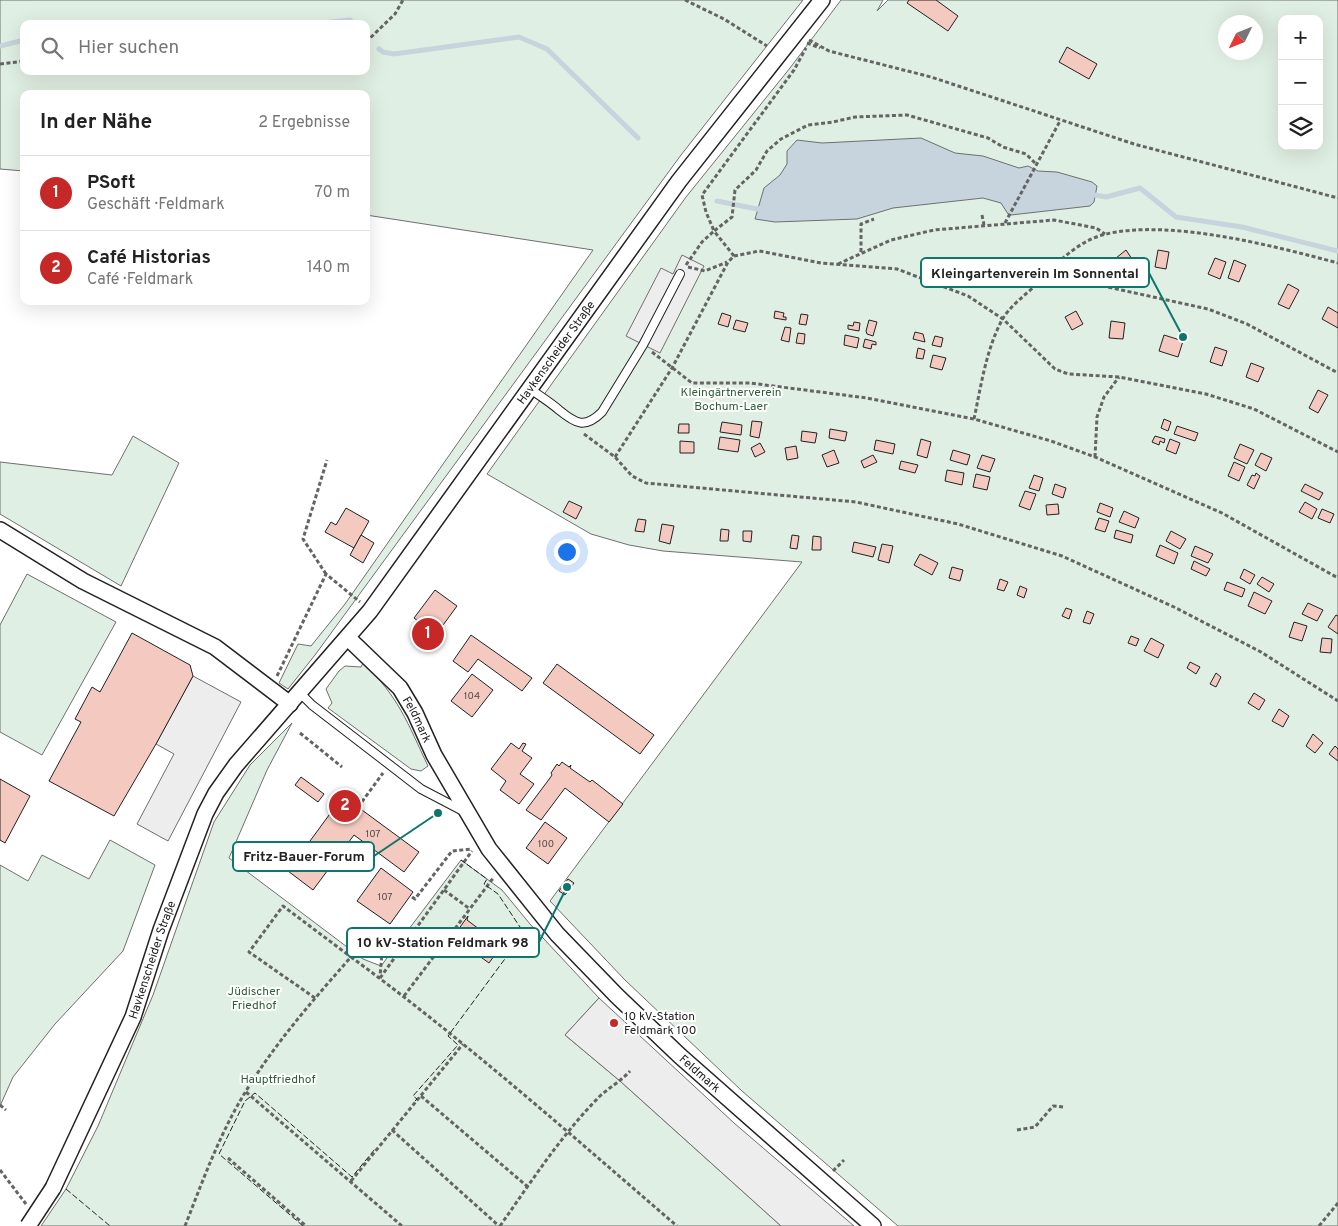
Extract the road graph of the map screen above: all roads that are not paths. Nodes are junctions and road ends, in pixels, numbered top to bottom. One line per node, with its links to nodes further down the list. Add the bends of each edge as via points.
1 (822, 0): 3 (street, Havkenscheider Straße, via 679,181)
2 (680, 274): 3 (lane, via 643,345 602,412 589,422 571,421)
3 (530, 389): 5 (street, Havkenscheider Straße)
4 (0, 530): 6 (street, via 83,582 216,647 270,690)
5 (348, 638): 6 (street, Havkenscheider Straße); 7 (street, Feldmark, via 400,688)
6 (295, 698): 7 (lane, Feldmark, via 312,705 421,789); 8 (street, Havkenscheider Straße, bridge, via 236,765 209,807 161,930 133,1017 54,1188)
7 (466, 813): 9 (street, Feldmark, via 502,866 557,934 617,996 680,1056)
8 (28, 1226)
9 (873, 1226)

